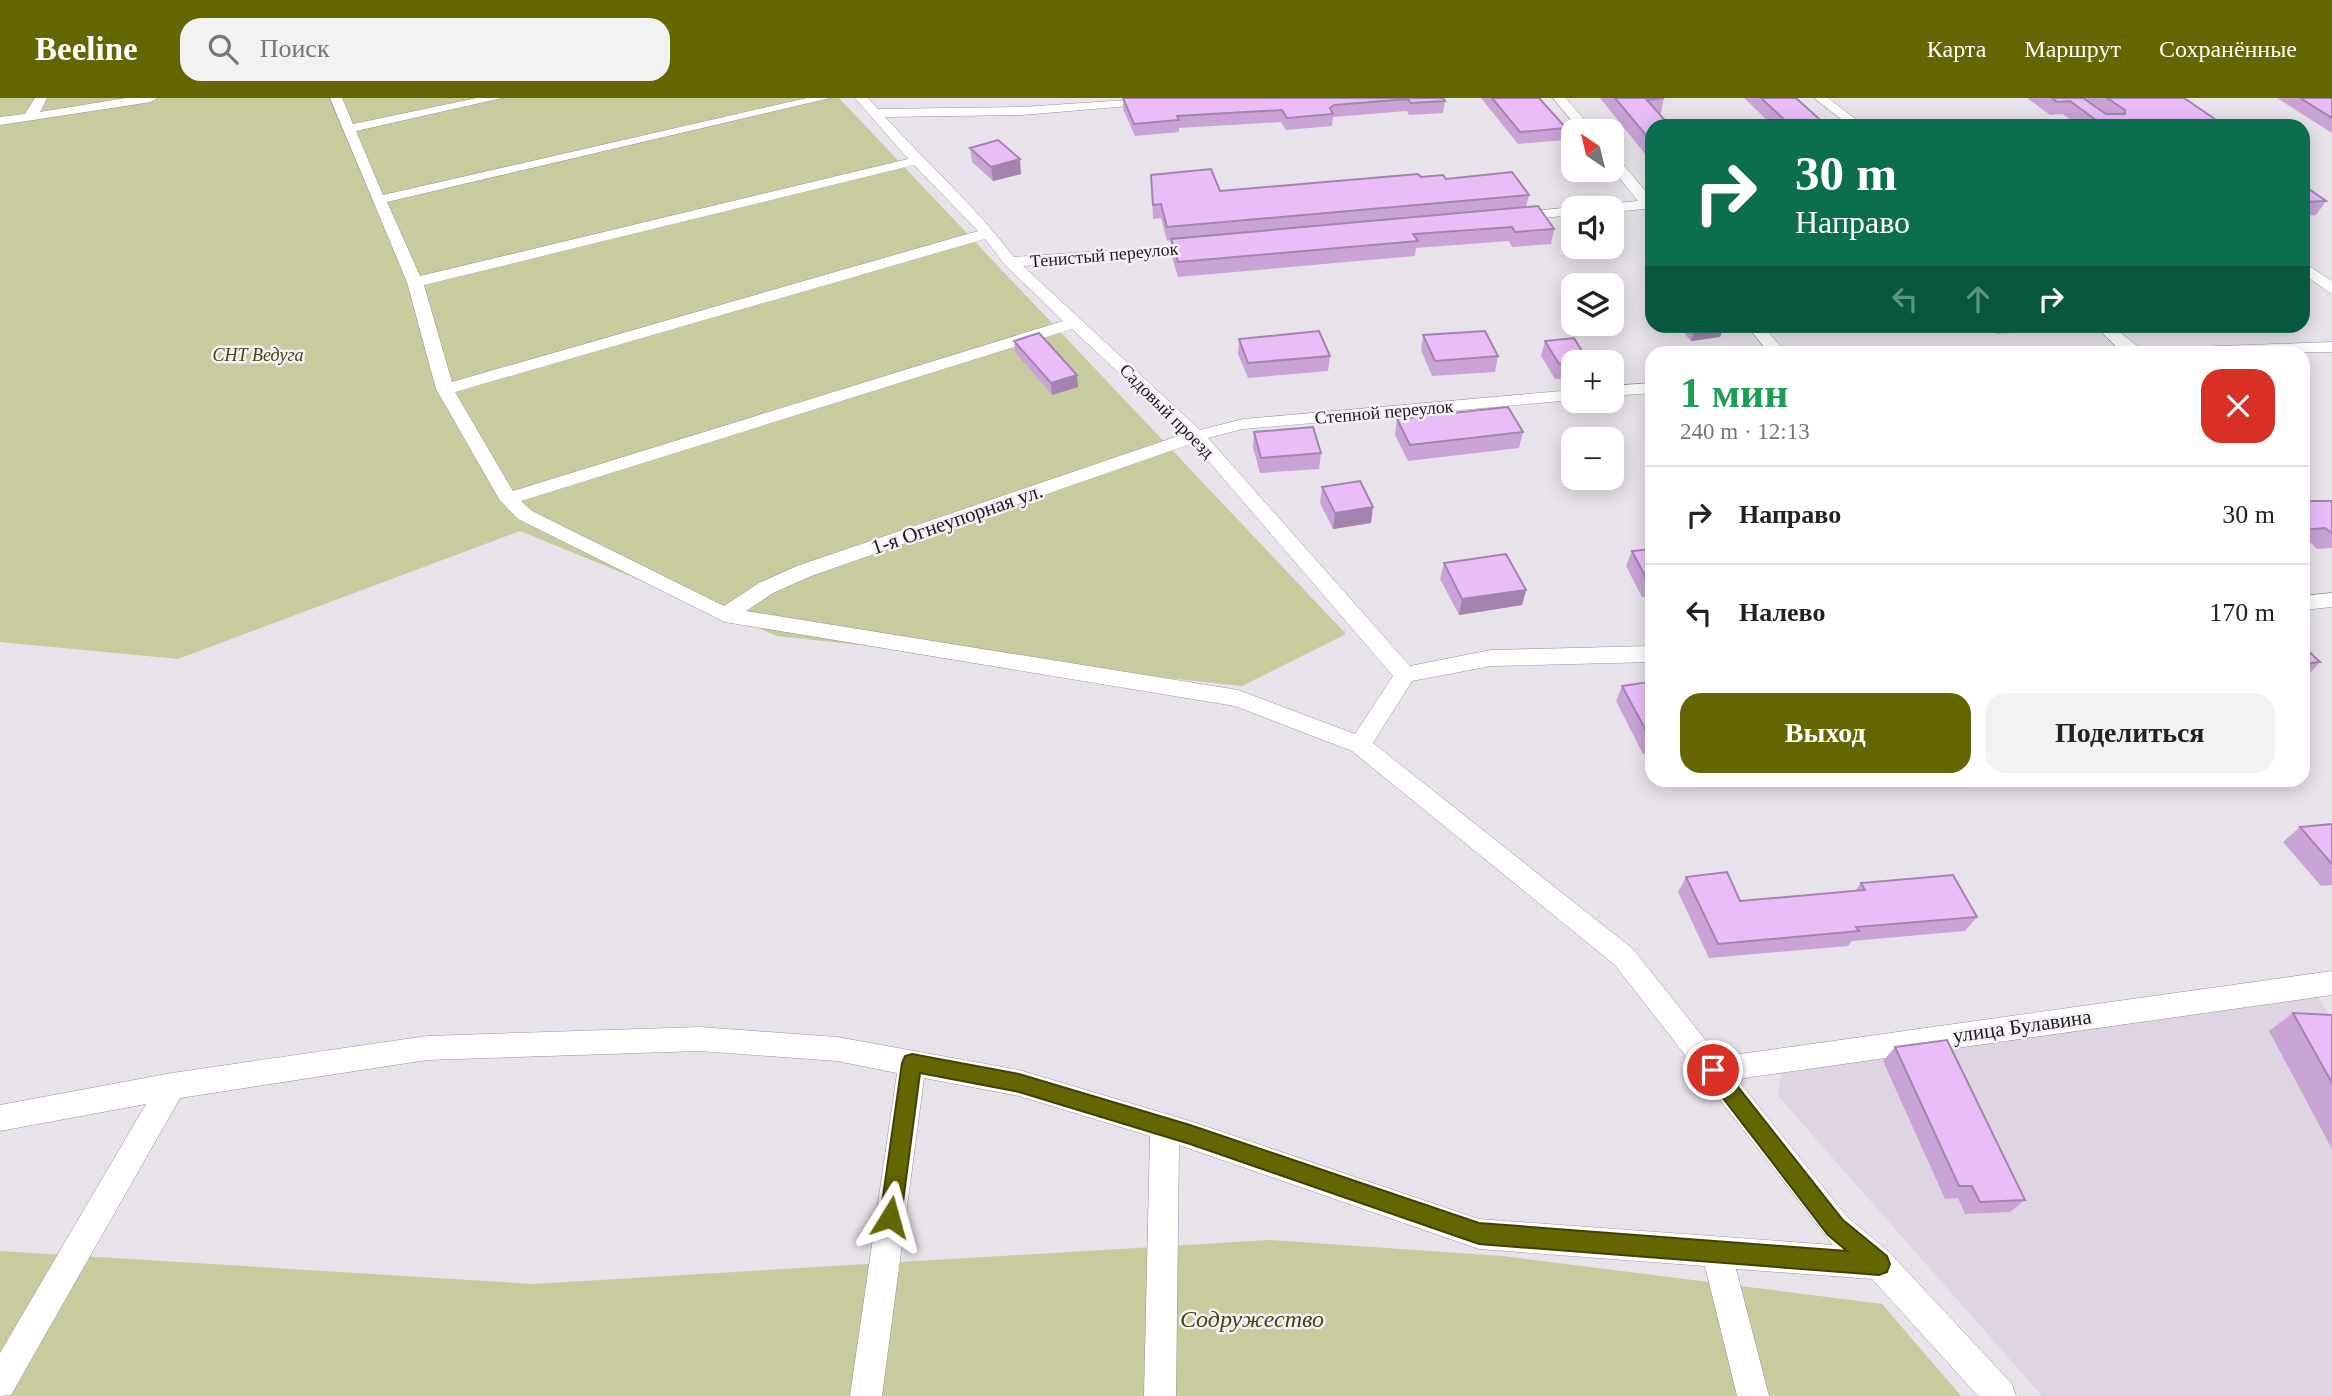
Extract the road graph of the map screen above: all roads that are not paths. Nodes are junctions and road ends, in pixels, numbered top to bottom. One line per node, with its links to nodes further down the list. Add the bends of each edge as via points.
1 (41, 98): 11 (street)
2 (151, 98): 11 (street)
3 (337, 98): 15 (street)
4 (496, 98): 15 (street)
5 (824, 98): 18 (street)
6 (861, 98): 10 (street, Садовый проезд)
7 (1559, 98): 12 (street)
8 (1820, 98): 13 (street)
9 (1171, 100): 10 (street, via 1022,111)
10 (874, 113): 16 (street, Садовый проезд)
11 (30, 117): 14 (street)
12 (1577, 119)
13 (1848, 119)
14 (0, 121)
15 (348, 129): 18 (street)
16 (919, 160): 24 (street, Садовый проезд); 28 (street)
17 (1624, 175): 19 (street)
18 (378, 200): 28 (street)
19 (1645, 200)
20 (1645, 206): 21 (street)
21 (1624, 207)
22 (1561, 212): 23 (street)
23 (1504, 218)
24 (988, 233): 26 (street, Садовый проезд); 35 (street)
25 (1212, 246): 26 (street, Тенистый переулок)
26 (1010, 262): 30 (street, Садовый проезд)
27 (2310, 272): 29 (street)
28 (415, 282): 35 (street)
29 (2332, 289)
30 (1076, 322): 39 (street, Садовый проезд); 40 (street)
31 (2111, 333): 32 (street)
32 (2126, 346)
33 (2332, 347): 34 (street)
34 (2310, 348)
35 (445, 388): 40 (street)
36 (1645, 389): 37 (street)
37 (1624, 390)
38 (1561, 396): 39 (street, Степной переулок, via 1243,424)
39 (1196, 436): 43 (street, 1-я Огнеупорная ул., via 804,571 766,588); 45 (street, Садовый проезд)
40 (508, 499): 43 (street, via 525,514)
41 (2332, 600): 42 (street)
42 (2310, 602)
43 (725, 615): 46 (street, via 1238,698)
44 (1645, 654): 45 (street, via 1491,658)
45 (1405, 675): 46 (street)
46 (1360, 745): 49 (street, via 1624,957)
47 (2332, 983): 49 (street, улица Булавина)
48 (912, 1063): 50 (street, via 837,1049 700,1039 427,1048); 52 (street, via 1019,1083); 56 (street)
49 (1713, 1070): 54 (street, via 1835,1227)
50 (172, 1086): 51 (street); 55 (street)
51 (0, 1118)
52 (1165, 1127): 53 (street, via 1479,1234); 57 (street)
53 (1717, 1252): 54 (street); 58 (street)
54 (1879, 1264): 59 (street)
55 (0, 1384)
56 (866, 1396)
57 (1160, 1396)
58 (1753, 1396)
59 (2000, 1396)

